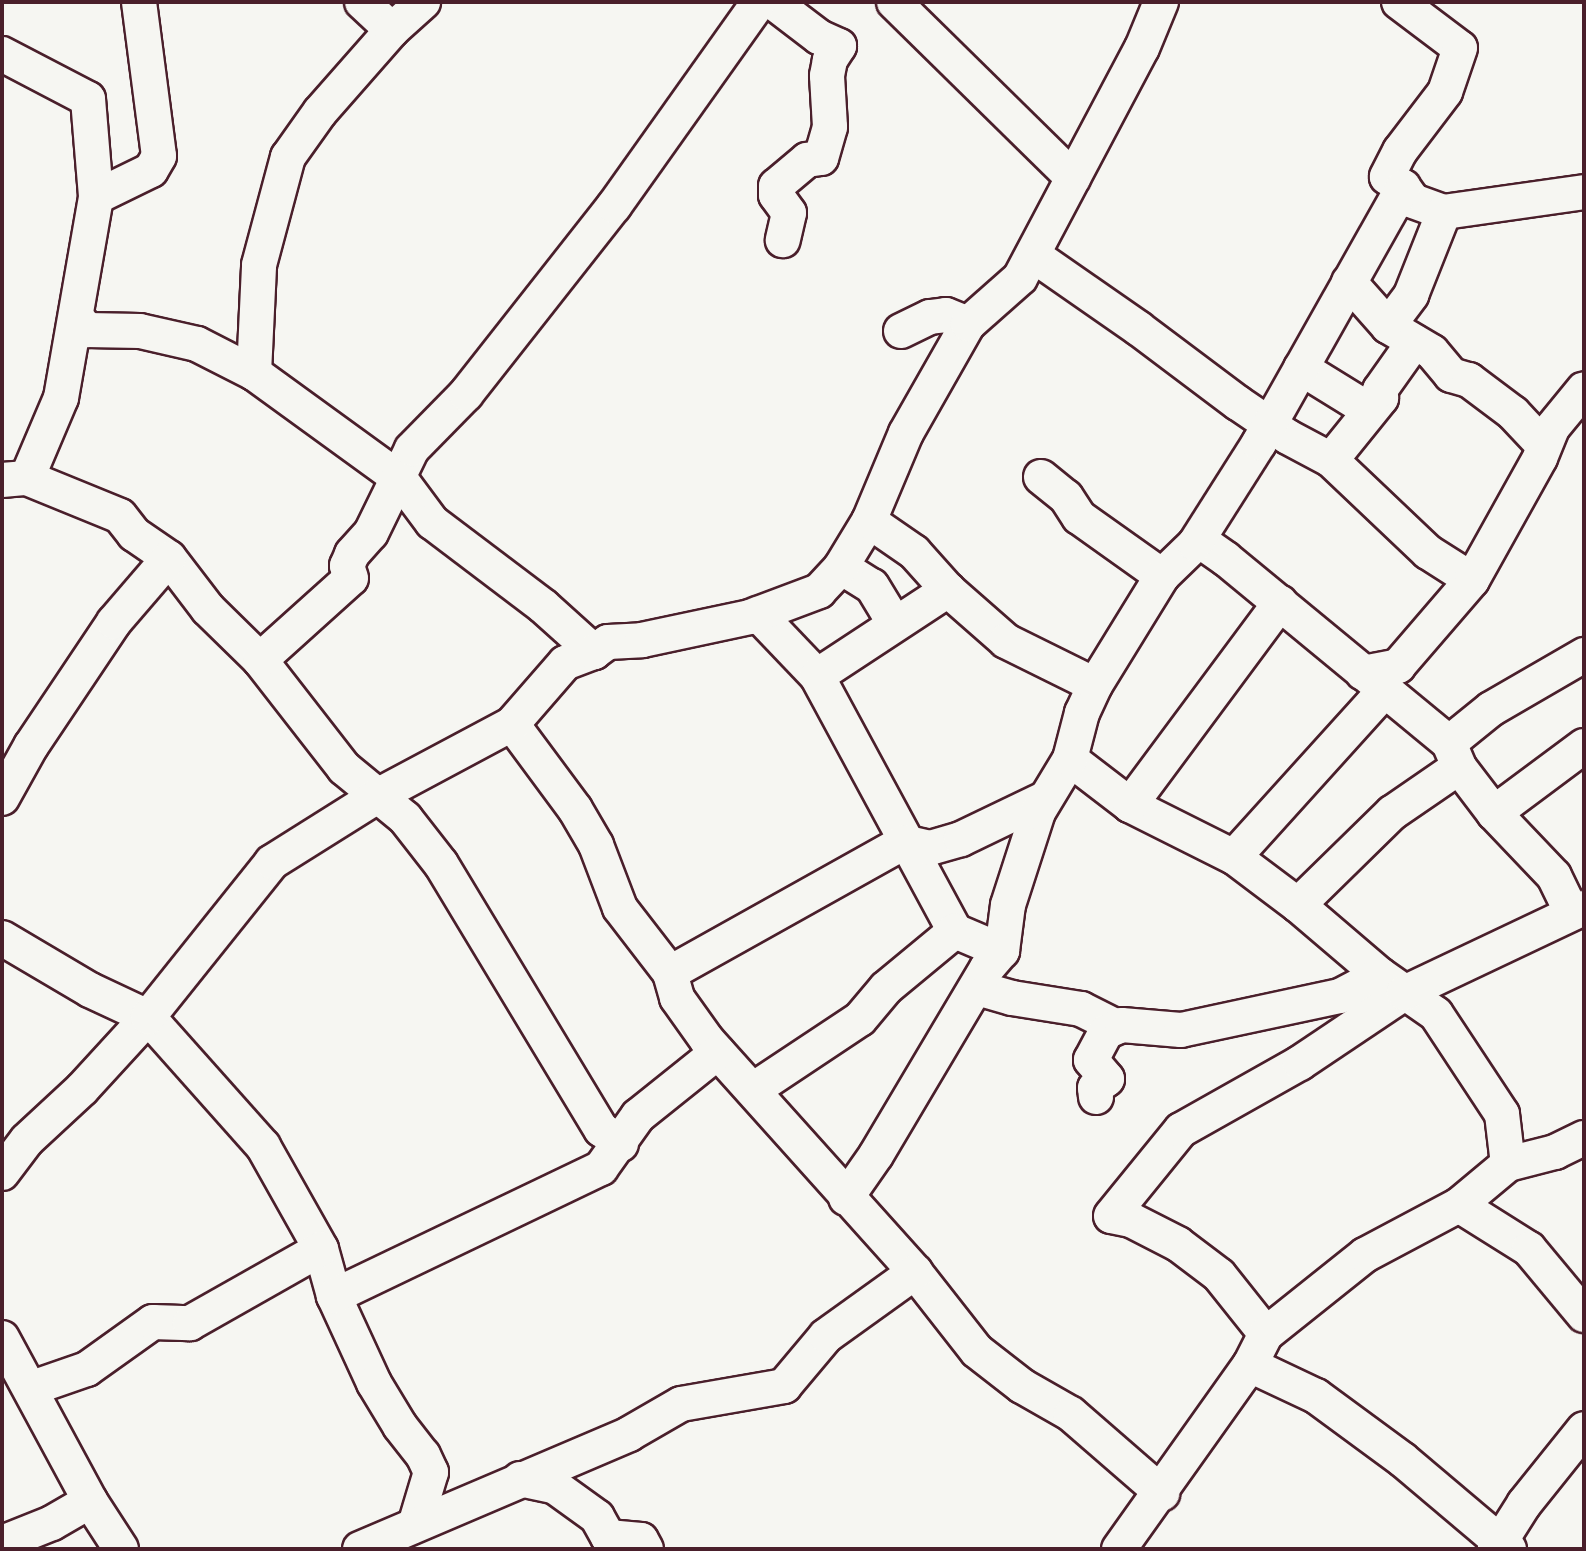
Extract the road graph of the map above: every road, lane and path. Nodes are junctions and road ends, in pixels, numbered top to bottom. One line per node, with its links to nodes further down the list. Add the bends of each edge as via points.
1 (139, 2): 14 (street, via 159,156 151,170)
2 (362, 2): 9 (street)
3 (423, 2): 9 (street)
4 (759, 2): 32 (street, via 605,218 466,394 412,449)
5 (773, 2): 16 (street, via 839,46 827,76 830,127 821,158 807,160 776,186 789,213)
6 (894, 2): 11 (street)
7 (1161, 2): 11 (street)
8 (1399, 2): 12 (street, via 1460,48 1445,92 1387,177)
9 (392, 30): 24 (street, via 288,157 259,265)
10 (2, 54): 14 (street, via 88,99)
11 (1073, 178): 17 (street)
12 (1403, 187): 15 (street, via 1413,201); 18 (street)
13 (1584, 192): 15 (street)
14 (96, 197): 19 (street)
15 (1444, 212): 22 (street)
16 (783, 240)
17 (1033, 255): 20 (street, via 1020,278); 27 (street)
18 (1349, 282): 22 (street); 23 (street)
19 (77, 318): 24 (street, via 87,330 140,331 197,344); 31 (street, via 61,398)
20 (968, 324): 21 (street, via 946,315); 33 (street, via 906,433)
21 (901, 331)
22 (1401, 334): 26 (street, via 1381,398); 28 (street, via 1432,352 1451,375 1469,380 1513,413)
23 (1301, 368): 26 (street); 27 (street)
24 (254, 373): 32 (street)
25 (1584, 389): 28 (street, via 1567,406)
26 (1369, 410): 29 (street)
27 (1269, 423): 29 (street); 34 (street)
28 (1544, 446): 38 (street)
29 (1331, 460): 38 (street, via 1428,552)
30 (1041, 477): 37 (street, via 1066,497 1079,517)
31 (14, 479): 35 (street, via 120,516 134,534)
32 (400, 479): 43 (street, via 432,522); 45 (street, via 371,533 352,554 347,566 351,578)
33 (869, 521): 36 (street); 39 (street, via 914,552)
34 (1195, 544): 37 (street); 40 (street, via 1206,545)
35 (169, 558): 45 (street, via 208,609); 54 (street, via 114,622)
36 (841, 567): 41 (street, via 819,591); 42 (street, via 872,586)
37 (1162, 576): 48 (street)
38 (1472, 580): 47 (street, via 1398,666)
39 (948, 590): 42 (street); 48 (street, via 1006,641)
40 (1280, 603): 47 (street); 56 (street)
41 (758, 614): 43 (street, via 642,640 608,642); 46 (street)
42 (895, 624): 46 (street)
43 (594, 652): 49 (street, via 565,663)
44 (1584, 655): 51 (street, via 1491,709)
45 (260, 660): 53 (street, via 344,768)
46 (817, 676): 58 (street)
47 (1373, 682): 51 (street); 59 (street)
48 (1095, 685): 52 (street)
49 (512, 724): 53 (street); 65 (street, via 575,809 596,845 620,908)
50 (1584, 746): 57 (street)
51 (1454, 755): 57 (street); 60 (street)
52 (1070, 759): 55 (street); 56 (street)
53 (379, 795): 68 (street, via 272,862); 74 (street, via 441,864 601,1129)
54 (2, 798)
55 (1044, 799): 58 (street, via 961,839 930,848); 64 (street, via 1008,905)
56 (1130, 805): 59 (street)
57 (1494, 813): 61 (street, via 1554,876)
58 (904, 842): 62 (street); 65 (street)
59 (1234, 857): 60 (street)
60 (1298, 905): 66 (street)
61 (1578, 910): 66 (street)
62 (955, 931): 64 (street); 71 (street, via 886,988 860,1019)
63 (2, 938): 68 (street)
64 (1002, 951): 67 (street)
65 (670, 973): 70 (street, via 677,998)
66 (1392, 984): 69 (street, via 1181,1030); 75 (street, via 1436,1014 1502,1114); 83 (street, via 1300,1063 1181,1130 1111,1216 1131,1220 1178,1244 1219,1275)
67 (977, 988): 69 (street, via 1081,1009); 77 (street)
68 (148, 1017): 76 (street, via 27,1140); 79 (street, via 263,1146)
69 (1117, 1027): 72 (street, via 1106,1032 1091,1060 1107,1079 1095,1088)
70 (718, 1052): 71 (street); 74 (street, via 638,1116)
71 (753, 1090): 77 (street)
72 (1096, 1097)
73 (1584, 1138): 75 (street)
74 (621, 1144): 81 (street, via 601,1168)
75 (1508, 1164): 78 (street)
76 (2, 1173)
77 (846, 1198): 80 (street)
78 (1459, 1205): 82 (street, via 1529,1249); 83 (street, via 1365,1255)
79 (321, 1249): 81 (street); 86 (street, via 190,1323 153,1322 87,1369)
80 (915, 1272): 88 (street, via 826,1336 784,1386 681,1404 629,1434); 89 (street, via 977,1351 1022,1386 1071,1414)
81 (334, 1296): 91 (street, via 374,1383 431,1472)
82 (1584, 1315)
83 (1266, 1334): 85 (street)
84 (2, 1338): 86 (street)
85 (1250, 1365): 89 (street); 93 (street, via 1316,1396 1403,1460)
86 (32, 1388): 90 (street)
87 (1584, 1429): 93 (street, via 1524,1504)
88 (520, 1479): 91 (street); 96 (street, via 554,1486 597,1517 608,1537 641,1540)
89 (1162, 1493): 97 (street)
90 (90, 1501): 92 (street); 94 (street)
91 (416, 1522): 95 (street)
92 (2, 1543)
93 (1501, 1547)
94 (121, 1549)
95 (360, 1549)
96 (646, 1549)
97 (1119, 1549)

